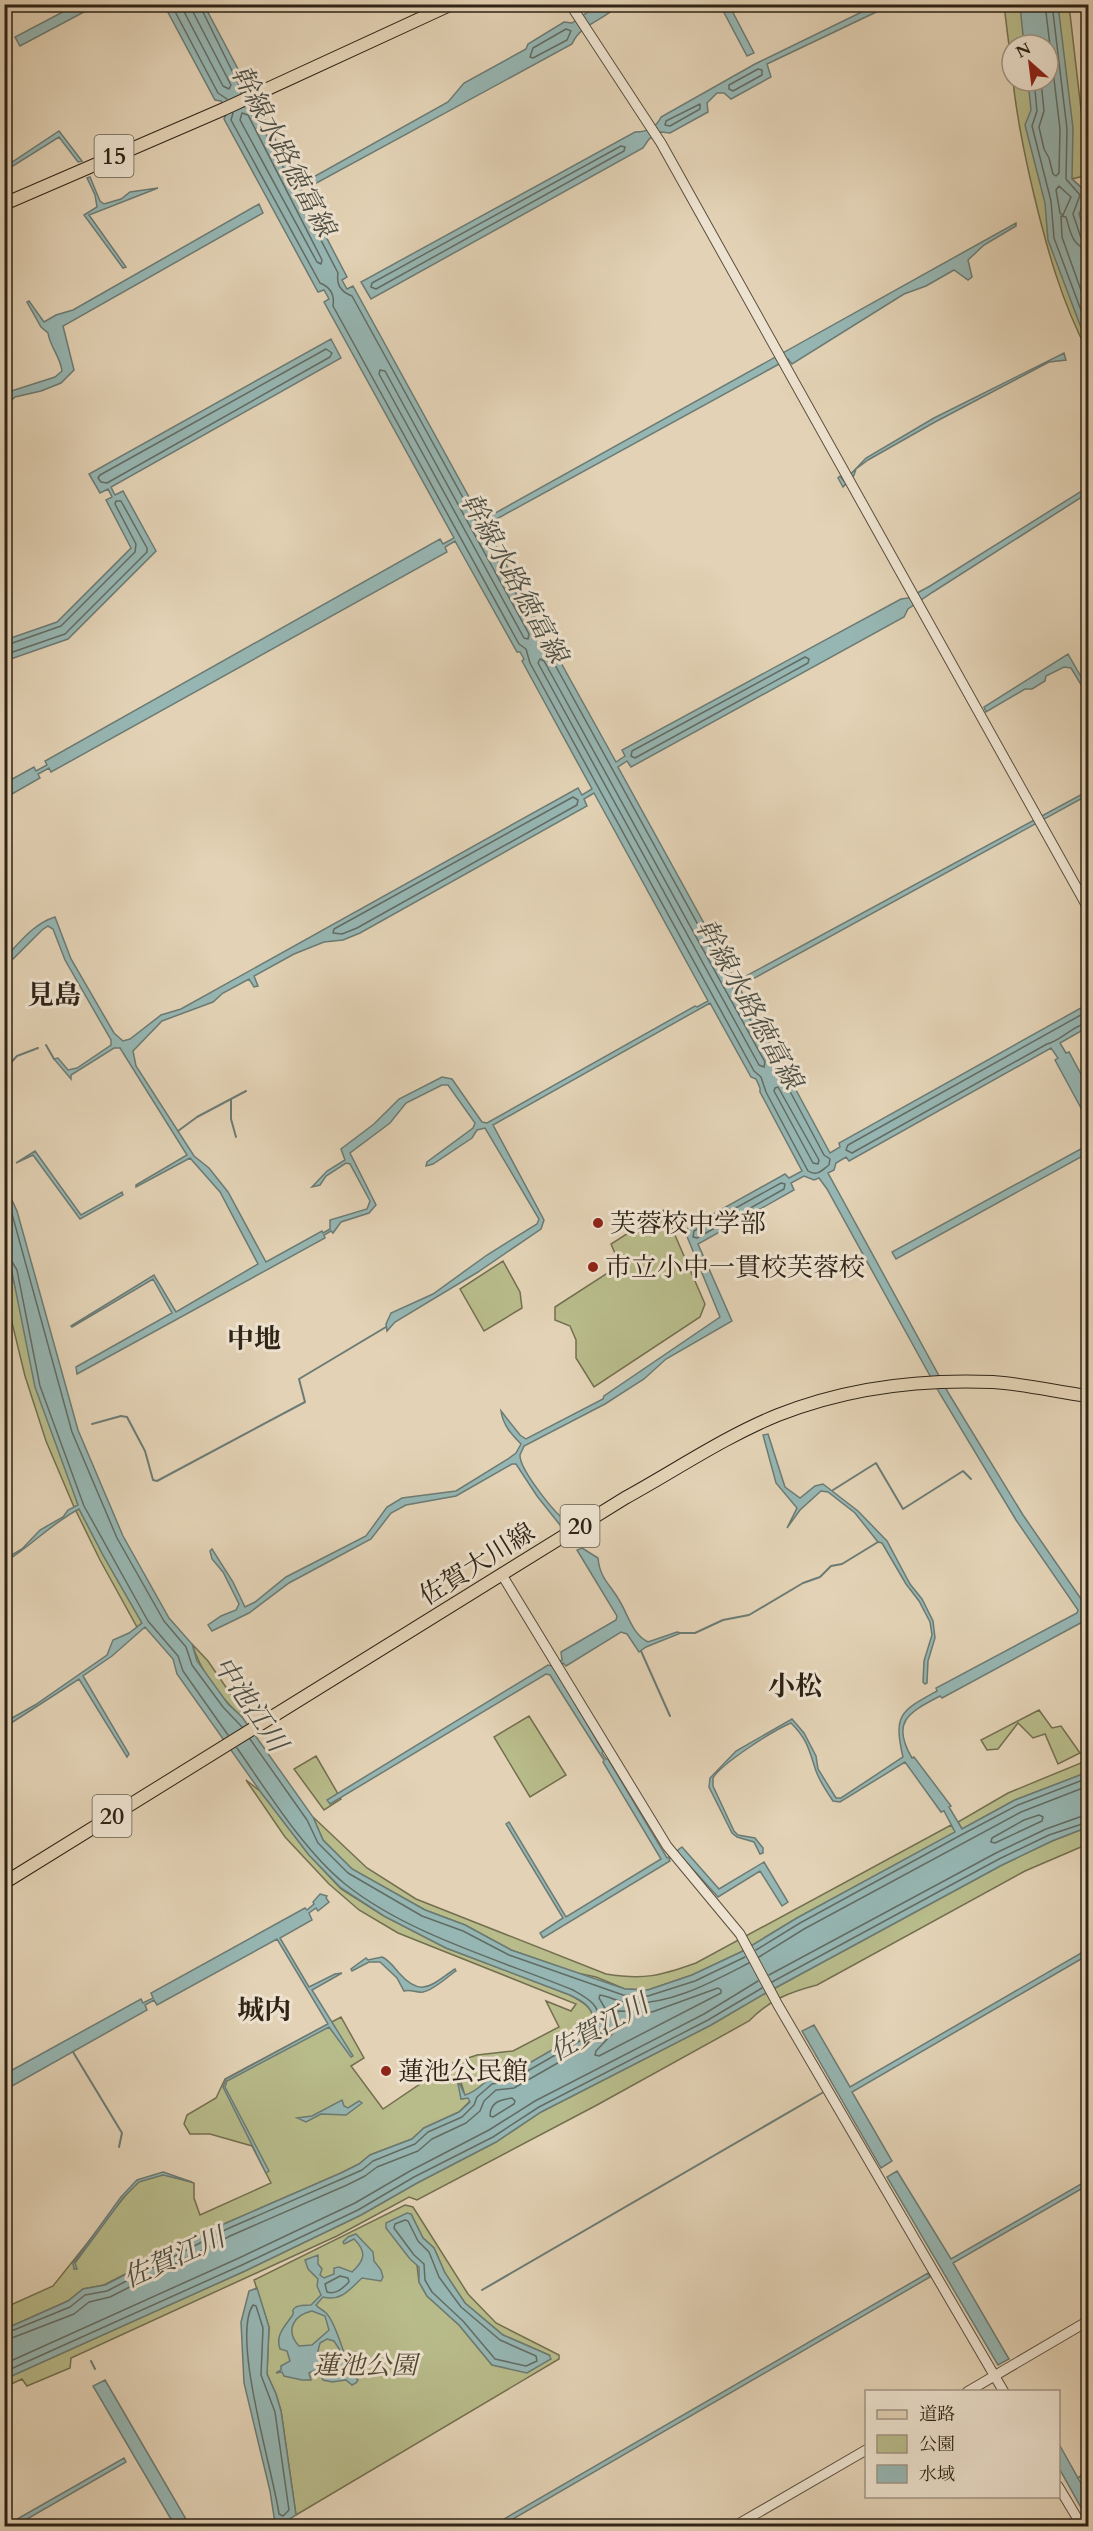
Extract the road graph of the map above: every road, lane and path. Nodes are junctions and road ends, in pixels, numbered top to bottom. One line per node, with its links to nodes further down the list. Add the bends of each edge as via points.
1 (452, 4): 3 (main road, 15)
2 (570, 4): 4 (street, via 658,137)
3 (4, 204)
4 (1089, 908)
5 (1089, 1396): 6 (main road, 佐賀大川線 / 20, via 995,1382 926,1382 825,1399 778,1415 729,1439)
6 (502, 1575): 7 (main road, 佐賀大川線 / 20); 9 (street, via 674,1855 742,1938)
7 (4, 1883)
8 (1089, 2321): 9 (street)
9 (995, 2376): 10 (street); 11 (street)
10 (969, 2390)
11 (1003, 2390)
12 (865, 2451): 14 (street)
13 (1060, 2488): 15 (street)
14 (735, 2526)
15 (1082, 2526)

